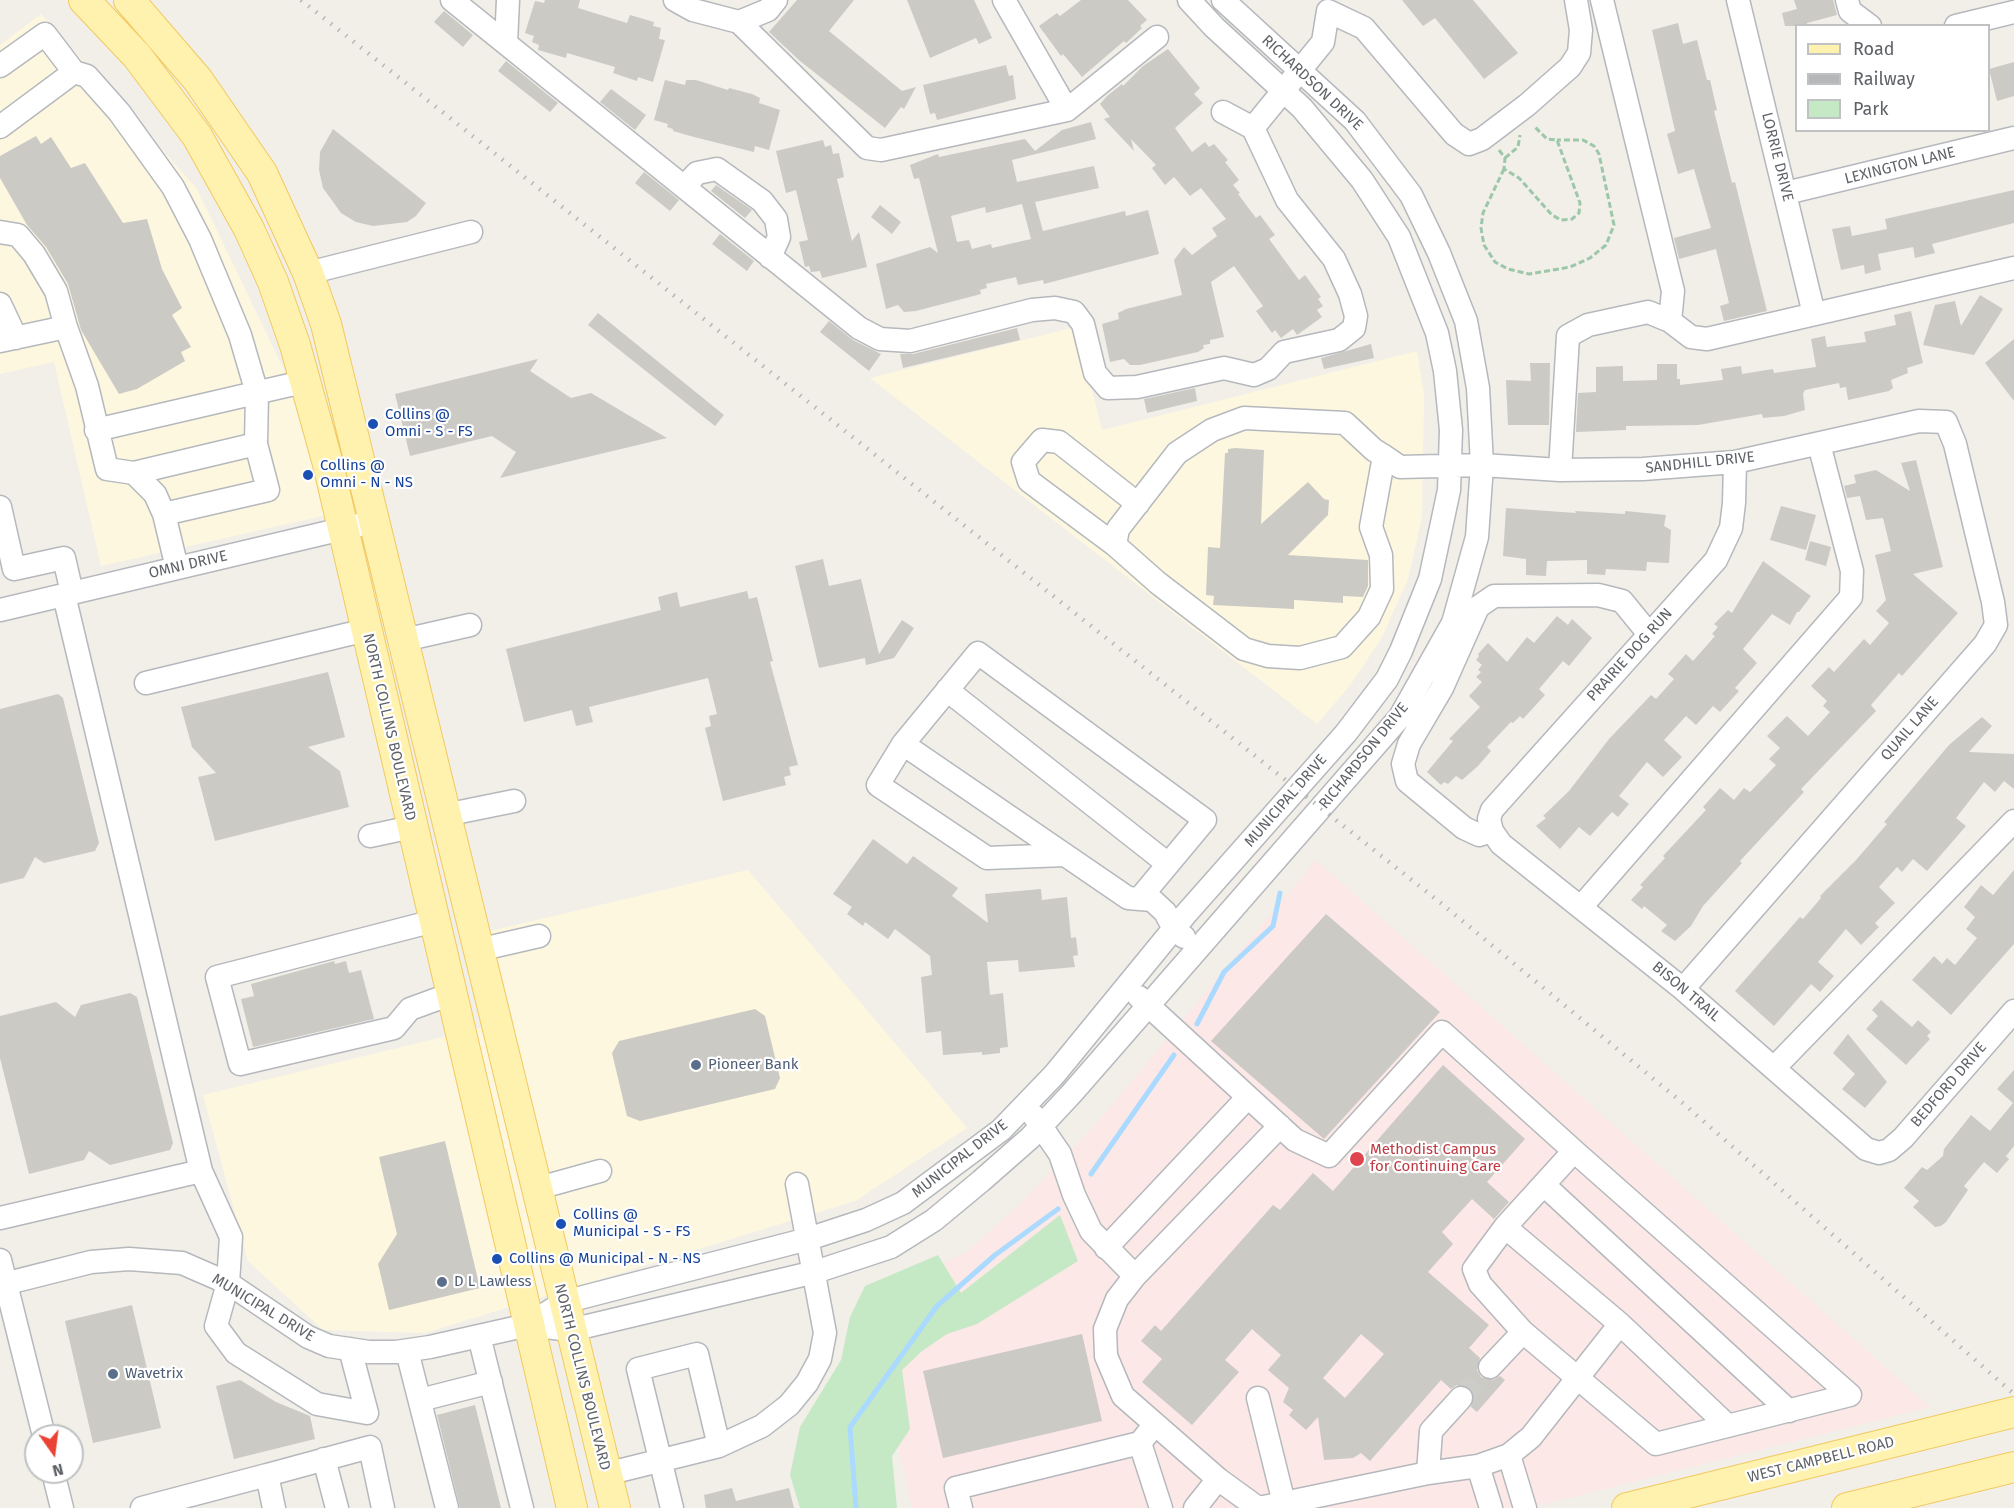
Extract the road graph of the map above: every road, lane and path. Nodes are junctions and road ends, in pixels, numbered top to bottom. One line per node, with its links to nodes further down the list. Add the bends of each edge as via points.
1 (84, 0): 49 (main road, NORTH COLLINS BOULEVARD, via 137,56 219,171 273,282)
2 (129, 0): 24 (main road, NORTH COLLINS BOULEVARD)
3 (153, 0): 24 (main road)
4 (453, 0): 20 (street)
5 (508, 0): 20 (street)
6 (675, 0): 16 (street, via 693,10)
7 (776, 0): 16 (street, via 768,10)
8 (1004, 0): 26 (street)
9 (1189, 0): 25 (street, RICHARDSON DRIVE)
10 (1223, 0): 22 (street, RICHARDSON DRIVE)
11 (1576, 0): 22 (street, via 1579,53 1570,67 1519,111 1469,144 1454,134 1365,28 1328,11 1323,42)
12 (1602, 0): 46 (street, via 1673,291)
13 (1738, 0): 38 (street, LORRIE DRIVE)
14 (1847, 0): 17 (street, via 1850,11)
15 (2014, 12): 18 (street)
16 (739, 22): 26 (street, via 867,148 881,150)
17 (1867, 24)
18 (1964, 24)
19 (1157, 37): 26 (street)
20 (506, 43): 37 (street)
21 (0, 66): 23 (street, via 45,34)
22 (1301, 70): 25 (street); 58 (street, RICHARDSON DRIVE, via 1355,121 1380,151 1410,195 1439,253 1466,321 1474,354)
23 (74, 72): 29 (street); 50 (street, via 87,76 119,112 173,188 200,239 240,335)
24 (198, 80): 43 (main road, NORTH COLLINS BOULEVARD, via 262,172)
25 (1283, 91): 30 (street); 57 (street, RICHARDSON DRIVE, via 1338,149 1399,237 1437,333 1451,430)
26 (1067, 110)
27 (1223, 112): 30 (street)
28 (1527, 126): 33 (path, via 1535,126 1547,139)
29 (0, 128)
30 (1253, 128): 41 (street, via 1287,200 1334,259 1356,316 1354,328 1347,336 1284,352 1268,369 1254,375 1224,368 1137,387 1108,388 1095,373 1083,324 1074,312 1054,308 910,341 880,339 859,328)
31 (1521, 131): 35 (path, via 1518,147)
32 (2014, 138): 38 (street, LEXINGTON LANE)
33 (1557, 140): 36 (path, via 1580,203 1579,213 1572,219 1561,220 1552,215 1519,178); 36 (path, via 1583,140 1599,154 1614,225 1606,245 1590,258 1570,267 1529,274 1495,261 1484,245 1481,228 1483,213)
34 (1495, 143): 35 (path)
35 (1505, 158): 36 (path)
36 (1504, 169)
37 (684, 187): 41 (street); 41 (street, via 697,173 717,169 762,201 776,219 779,237)
38 (1786, 193): 45 (street, LORRIE DRIVE)
39 (0, 232): 47 (street, via 18,235 34,254 56,291)
40 (471, 232): 43 (street)
41 (770, 257)
42 (2014, 268): 45 (street)
43 (308, 273): 64 (main road, NORTH COLLINS BOULEVARD, via 326,324)
44 (0, 304): 48 (street)
45 (1814, 314): 46 (street, via 1707,339 1691,337)
46 (1670, 321): 59 (street, via 1648,312 1588,325 1568,336)
47 (66, 327): 48 (street); 52 (street, via 87,386)
48 (8, 339)
49 (307, 381): 50 (street); 65 (main road, NORTH COLLINS BOULEVARD)
50 (257, 393): 52 (street); 53 (street)
51 (1946, 422): 54 (street, SANDHILL DRIVE, via 1919,421); 96 (street, QUAIL LANE, via 1958,455 1994,602 1996,625 1985,644)
52 (96, 430): 60 (street, via 107,470)
53 (256, 444): 60 (street); 63 (street, via 267,489)
54 (1819, 444): 56 (street, SANDHILL DRIVE); 89 (street, via 1852,571 1851,597)
55 (1384, 456): 57 (street, SANDHILL DRIVE, via 1400,467); 61 (street, SANDHILL DRIVE, via 1345,423 1245,418 1212,430 1177,453); 66 (street, via 1371,527 1381,555 1382,589 1369,617 1342,647 1300,658 1268,656 1244,649)
56 (1735, 462): 59 (street, SANDHILL DRIVE); 72 (street, PRAIRIE DOG RUN, via 1731,528 1724,546)
57 (1450, 465): 58 (street, SANDHILL DRIVE); 77 (street, RICHARDSON DRIVE, via 1445,517 1430,579 1387,679)
58 (1482, 465): 59 (street, SANDHILL DRIVE); 94 (street, RICHARDSON DRIVE, via 1477,537 1466,582 1453,623 1419,686 1400,717)
59 (1560, 470)
60 (134, 473): 63 (street, via 155,494)
61 (1138, 504): 66 (street, SANDHILL DRIVE, via 1118,529); 66 (street, via 1059,441 1042,440 1023,462 1029,481)
62 (0, 507): 68 (street, via 14,569 64,558)
63 (164, 514): 67 (street)
64 (375, 522): 65 (street, OMNI DRIVE); 73 (main road, NORTH COLLINS BOULEVARD)
65 (342, 529): 67 (street, OMNI DRIVE); 71 (main road, NORTH COLLINS BOULEVARD)
66 (1115, 545)
67 (177, 568): 68 (street, OMNI DRIVE)
68 (68, 594): 69 (street, OMNI DRIVE); 108 (street)
69 (0, 609)
70 (470, 626): 73 (street)
71 (366, 630): 74 (street); 76 (main road, NORTH COLLINS BOULEVARD)
72 (1649, 634): 83 (street, PRAIRIE DOG RUN, via 1492,810); 83 (street, via 1622,601 1598,595 1494,596 1478,607 1442,687 1408,744 1403,764 1407,781 1464,828 1479,835)
73 (404, 640): 80 (main road, NORTH COLLINS BOULEVARD)
74 (147, 683)
75 (947, 690): 78 (street); 87 (street); 87 (street, via 978,653 1205,820)
76 (387, 717): 80 (main road, via 418,782); 82 (main road, NORTH COLLINS BOULEVARD)
77 (1346, 733): 91 (street, MUNICIPAL DRIVE)
78 (903, 744): 85 (street); 85 (street, via 878,785 987,858)
79 (514, 801): 80 (street)
80 (445, 816): 86 (main road); 93 (main road, NORTH COLLINS BOULEVARD)
81 (2014, 821): 100 (street)
82 (412, 827): 84 (street); 86 (main road, NORTH COLLINS BOULEVARD)
83 (1492, 831): 89 (street, BISON TRAIL, via 1501,844)
84 (370, 836)
85 (1065, 855): 88 (street, via 1128,898)
86 (419, 857): 90 (main road, NORTH COLLINS BOULEVARD)
87 (1168, 864): 88 (street)
88 (1140, 898): 91 (street, via 1143,908)
89 (1581, 907): 96 (street, BISON TRAIL)
90 (434, 921): 97 (main road, NORTH COLLINS BOULEVARD); 97 (street, via 217,977 240,1064 394,1028 410,1009)
91 (1170, 925): 94 (street); 95 (street, MUNICIPAL DRIVE)
92 (539, 936): 93 (street)
93 (478, 950): 112 (main road, NORTH COLLINS BOULEVARD)
94 (1199, 950): 98 (street, RICHARDSON DRIVE)
95 (1126, 987): 98 (street); 103 (street, MUNICIPAL DRIVE)
96 (1683, 989): 100 (street, BISON TRAIL)
97 (451, 994): 124 (main road, NORTH COLLINS BOULEVARD)
98 (1150, 1006): 101 (street, RICHARDSON DRIVE); 102 (street)
99 (2014, 1011): 107 (street, BEDFORD DRIVE, via 1903,1138)
100 (1774, 1068): 107 (street, BISON TRAIL, via 1866,1149)
101 (1072, 1093): 104 (street, MUNICIPAL DRIVE)
102 (1248, 1097): 105 (street); 116 (street)
103 (1025, 1106): 104 (street); 115 (street, MUNICIPAL DRIVE, via 1001,1130 903,1203)
104 (1042, 1125): 116 (street, via 1060,1154 1092,1231); 118 (street, MUNICIPAL DRIVE, via 926,1225 891,1247)
105 (1280, 1126): 106 (street, via 1295,1140 1329,1156 1442,1032); 119 (street)
106 (1574, 1151): 111 (street); 135 (street, via 1850,1395)
107 (1879, 1154)
108 (201, 1171): 113 (street); 120 (street, via 231,1237)
109 (600, 1171): 112 (street)
110 (797, 1184): 115 (street)
111 (1544, 1185): 114 (street); 135 (street)
112 (536, 1189): 122 (main road, NORTH COLLINS BOULEVARD)
113 (0, 1218)
114 (1505, 1227): 123 (street); 125 (street, via 1474,1269 1480,1284)
115 (808, 1239): 118 (street); 122 (street, MUNICIPAL DRIVE)
116 (1106, 1248): 119 (street)
117 (0, 1260): 121 (street)
118 (815, 1272): 122 (street, MUNICIPAL DRIVE); 141 (street, via 825,1333 820,1359 807,1383 789,1405 762,1426)
119 (1135, 1276): 138 (street, via 1117,1299 1106,1329 1106,1356 1123,1396)
120 (228, 1283): 121 (street, MUNICIPAL DRIVE, via 182,1263 129,1259 91,1262); 127 (street, MUNICIPAL DRIVE, via 308,1337 329,1346); 127 (street, via 216,1326 236,1353 317,1404 367,1413)
121 (3, 1285): 137 (street)
122 (567, 1316): 124 (street, MUNICIPAL DRIVE); 148 (main road, NORTH COLLINS BOULEVARD)
123 (1620, 1324): 130 (street); 139 (street)
124 (528, 1325): 126 (street, MUNICIPAL DRIVE); 155 (main road, NORTH COLLINS BOULEVARD)
125 (1523, 1332): 129 (street); 130 (street)
126 (479, 1336): 128 (street, MUNICIPAL DRIVE); 131 (street)
127 (351, 1349): 128 (street, MUNICIPAL DRIVE)
128 (407, 1351): 134 (street)
129 (1490, 1367)
130 (1578, 1380): 139 (street, via 1656,1444); 142 (street, via 1531,1437)
131 (491, 1382): 134 (street); 162 (street)
132 (1258, 1398): 154 (street)
133 (1461, 1398): 147 (street, via 1431,1431)
134 (420, 1400): 161 (street)
135 (1789, 1411): 139 (street)
136 (2014, 1412): 170 (main road, WEST CAMPBELL ROAD)
137 (41, 1424)
138 (1155, 1424): 140 (street); 150 (street)
139 (1728, 1426)
140 (1140, 1443): 165 (street, via 956,1488); 166 (street)
141 (719, 1446): 144 (street); 144 (street, via 697,1354 638,1369)
142 (1509, 1455): 145 (street); 169 (street)
143 (324, 1460): 149 (street); 159 (street); 160 (street, via 370,1447)
144 (660, 1461): 148 (street); 164 (street)
145 (1478, 1466): 147 (street); 168 (street)
146 (2014, 1467): 152 (main road)
147 (1428, 1473): 154 (street)
148 (606, 1474): 163 (main road, NORTH COLLINS BOULEVARD)
149 (267, 1475): 153 (street); 158 (street)
150 (1218, 1479): 154 (street, via 1258,1508); 167 (street)
151 (56, 1484): 156 (street)
152 (1906, 1501): 171 (main road)
153 (185, 1503): 157 (street)
154 (1284, 1503)
155 (568, 1507)
156 (62, 1508)
157 (142, 1508)
158 (274, 1508)
159 (337, 1508)
160 (383, 1508)
161 (447, 1508)
162 (522, 1508)
163 (615, 1508)
164 (672, 1508)
165 (961, 1508)
166 (1161, 1508)
167 (1195, 1508)
168 (1491, 1508)
169 (1525, 1508)
170 (1627, 1508)
171 (1847, 1508)

